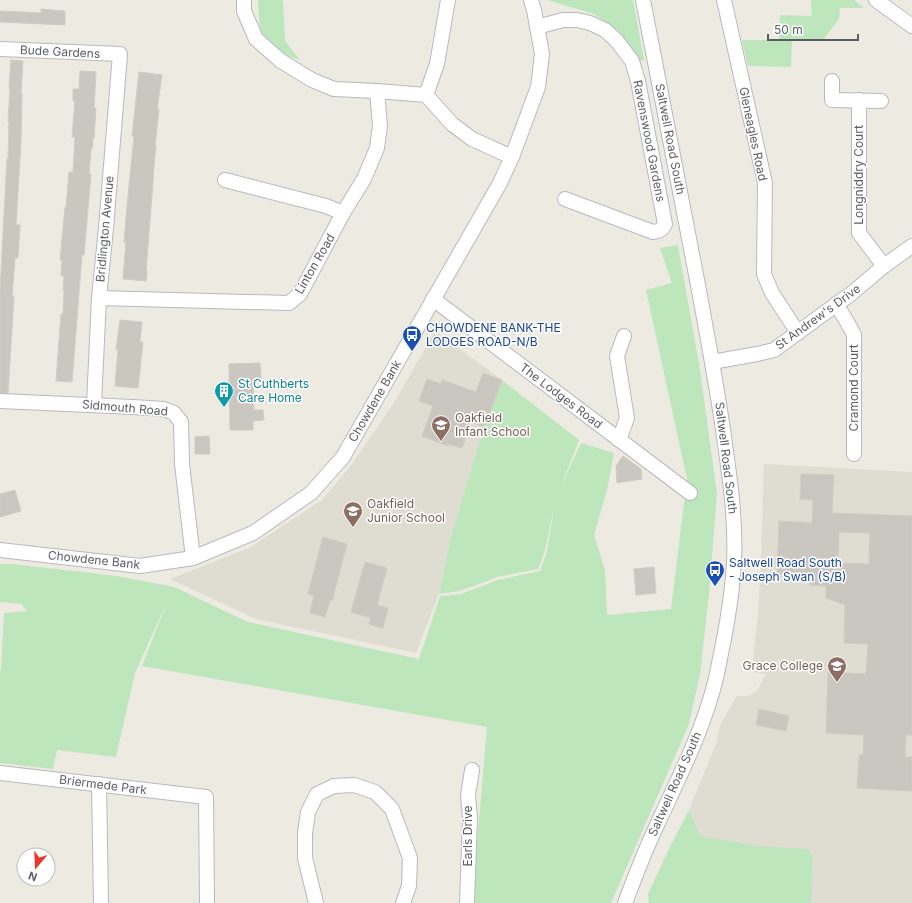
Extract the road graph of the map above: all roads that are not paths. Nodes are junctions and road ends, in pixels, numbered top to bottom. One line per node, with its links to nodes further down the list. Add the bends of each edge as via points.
1 (244, 0): 12 (street, via 244,12 256,39 281,61 312,80 334,89)
2 (448, 0): 13 (street, via 437,64)
3 (531, 0): 8 (street, Chowdene Bank)
4 (643, 0): 27 (street, Saltwell Road South)
5 (724, 0): 25 (street, Gleneagles Road, via 765,183 764,274 772,293)
6 (876, 0): 7 (street)
7 (912, 26)
8 (537, 27): 16 (street, Chowdene Bank, via 542,54 538,87); 18 (street, Ravenswood Gardens, via 563,20 590,23 605,30 632,61 665,224 663,229 653,232)
9 (0, 49): 10 (street, Bude Gardens)
10 (120, 54): 22 (street, Bridlington Avenue)
11 (832, 81): 14 (street, via 832,100)
12 (377, 91): 13 (street); 19 (street, Linton Road, via 380,126 377,148 364,179)
13 (426, 95): 16 (street, via 452,124 472,139)
14 (859, 100): 15 (street); 21 (street, Longniddry Court, via 859,233)
15 (881, 101)
16 (512, 157): 23 (street, Chowdene Bank, via 500,183)
17 (225, 180): 19 (street, via 326,206)
18 (565, 199)
19 (343, 213): 22 (street, Linton Road, via 300,294 289,303)
20 (912, 246): 21 (street, St Andrew's Drive)
21 (884, 266): 24 (street, St Andrew's Drive)
22 (99, 298): 29 (street, Bridlington Avenue)
23 (433, 299): 30 (street, The Lodges Road); 34 (street, Chowdene Bank, via 343,457 311,493 253,534)
24 (836, 304): 25 (street, St Andrew's Drive); 31 (street, Cramond Court, via 854,335)
25 (798, 333): 27 (street, St Andrew's Drive, via 774,350)
26 (624, 336): 30 (street, via 617,356 627,418)
27 (712, 362): 43 (street, Saltwell Road South, via 732,487 734,521 734,560 726,629 702,725 647,847)
28 (0, 400): 29 (street, Sidmouth Road)
29 (94, 404): 34 (street, Sidmouth Road, via 164,410 174,413 181,422 182,464)
30 (619, 440): 32 (street, The Lodges Road)
31 (854, 454)
32 (690, 493)
33 (0, 550): 34 (street, Chowdene Bank, via 140,566)
34 (193, 558)
35 (472, 770): 42 (street, Earls Drive, via 468,795 470,818)
36 (0, 773): 37 (street, Briermede Park)
37 (99, 784): 38 (street); 39 (street, Briermede Park, via 206,796)
38 (101, 903)
39 (207, 903)
40 (316, 903): 41 (street, via 306,858 305,833 308,812 317,794 334,786 354,785 375,792 392,809 410,858 408,886)
41 (403, 903)
42 (467, 903)
43 (625, 903)

